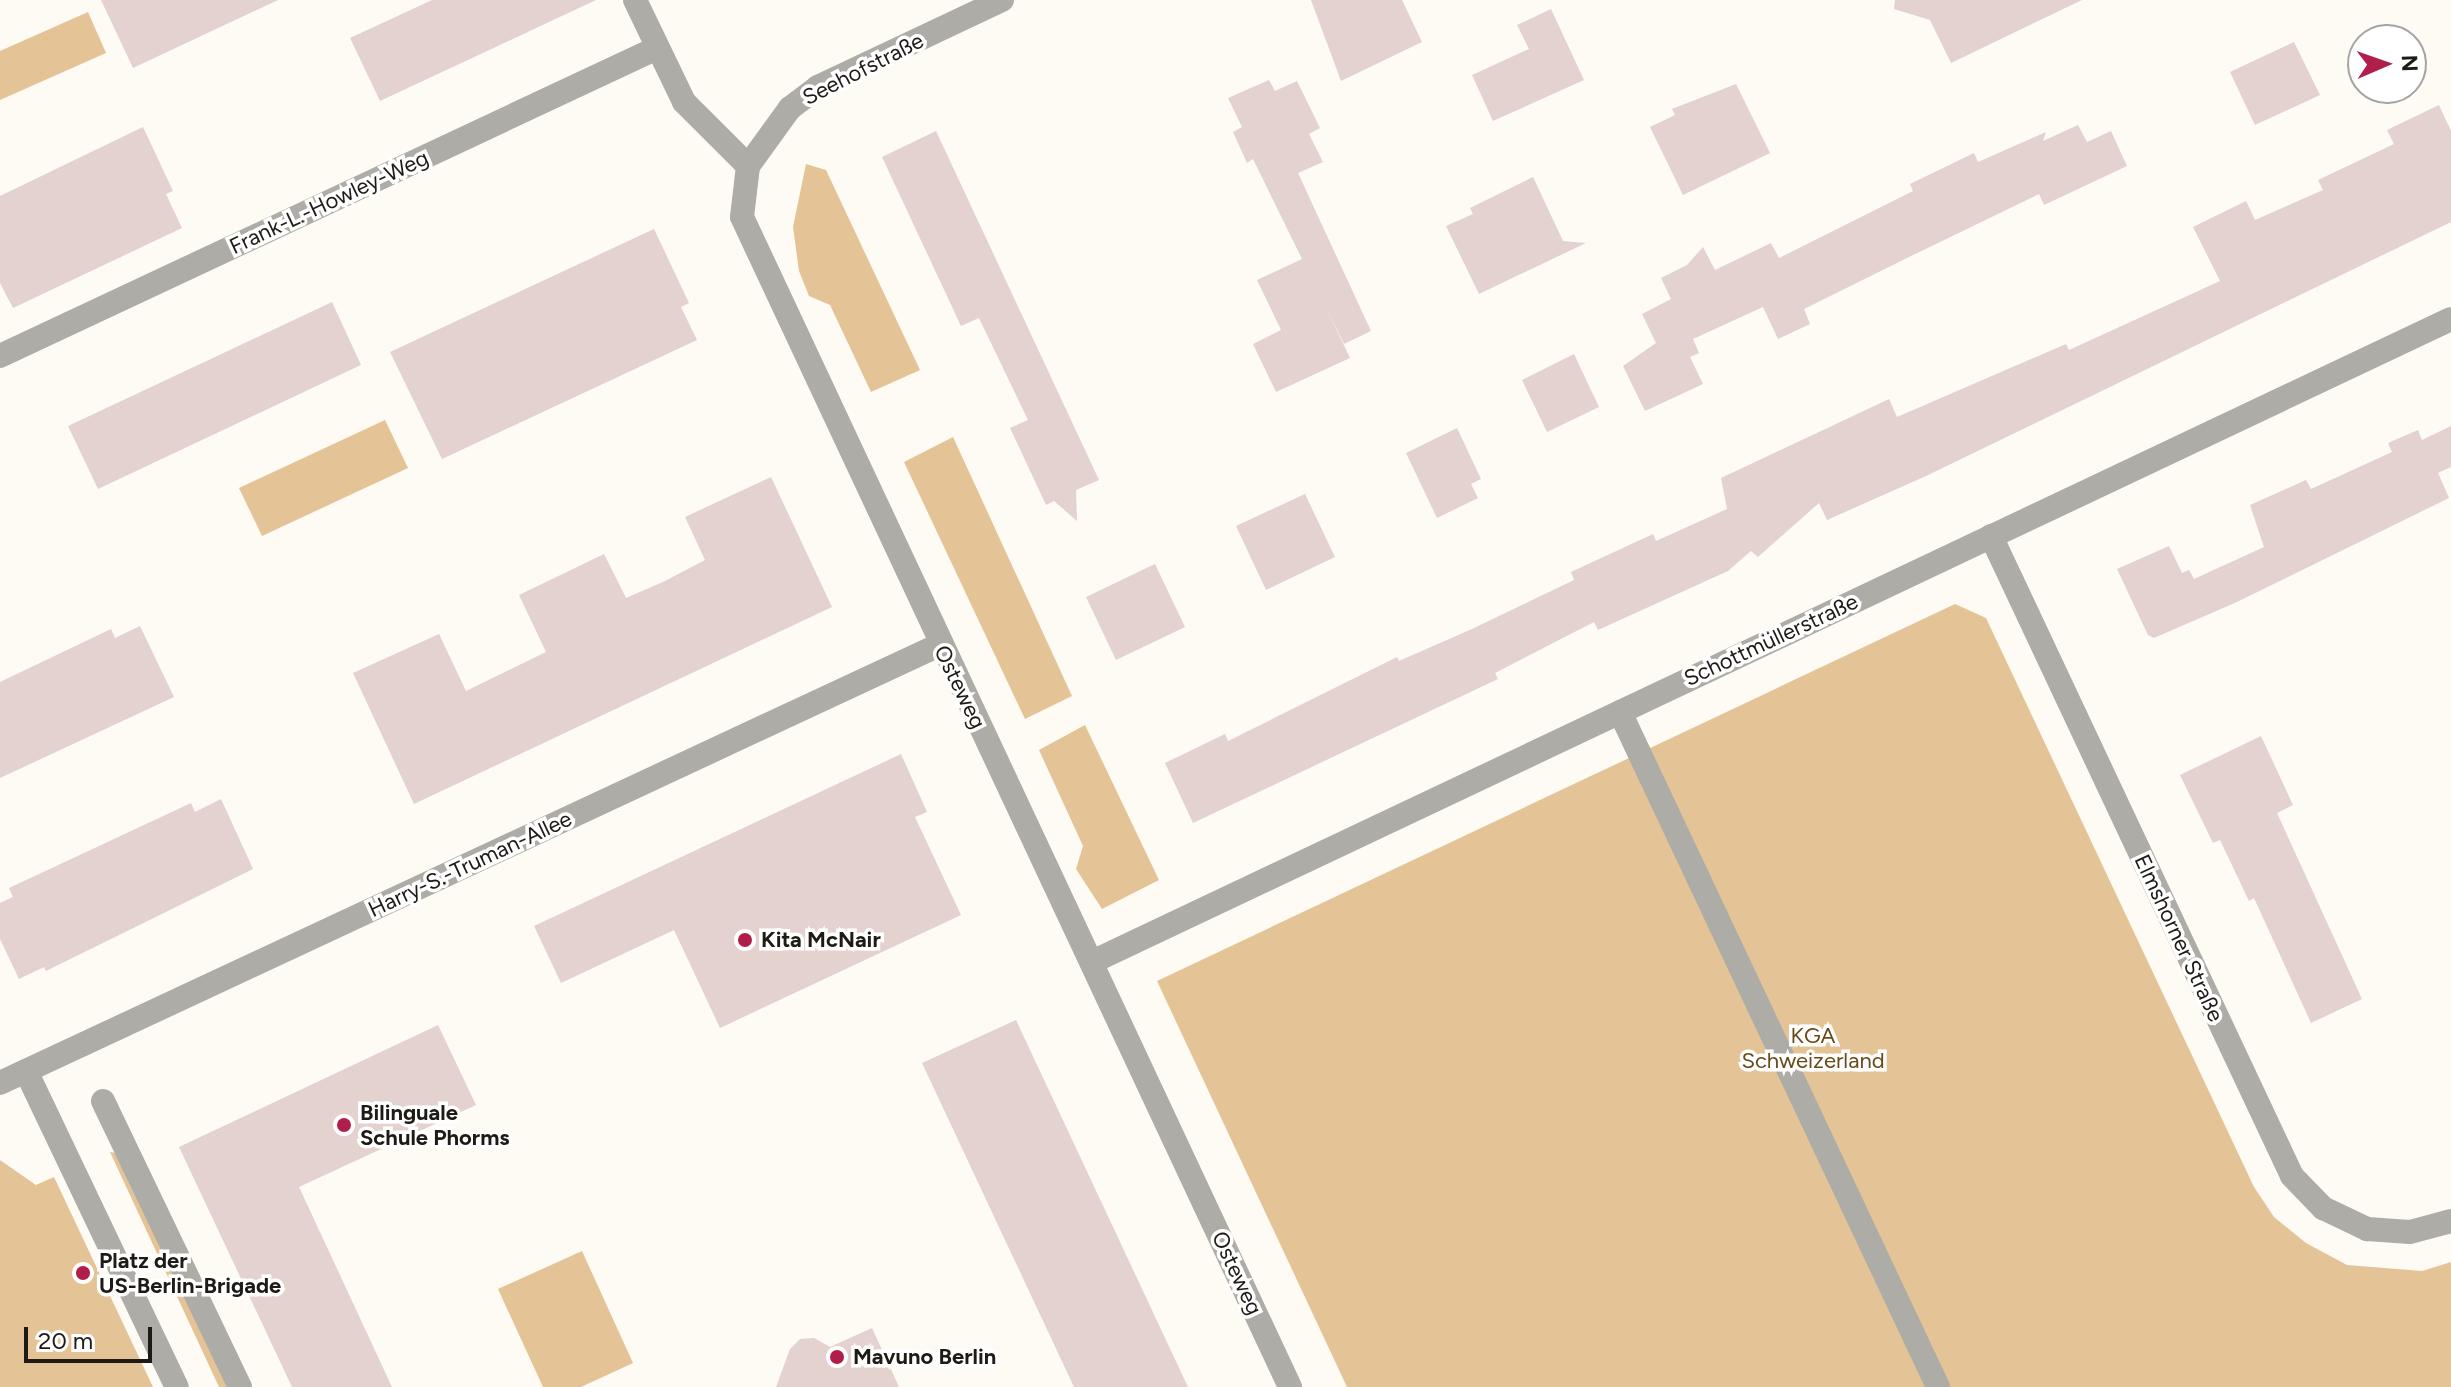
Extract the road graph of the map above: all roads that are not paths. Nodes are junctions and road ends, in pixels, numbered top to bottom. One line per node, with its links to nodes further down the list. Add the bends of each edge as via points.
1 (635, 0): 3 (street)
2 (1002, 0): 4 (street, Seehofstraße, via 818,87 790,108)
3 (657, 48): 4 (street, via 684,102); 6 (street, Frank-L.-Howley-Weg)
4 (748, 166): 8 (street, Osteweg, via 742,217)
5 (2451, 319): 7 (street, Schottmüllerstraße)
6 (0, 356)
7 (1991, 536): 9 (street, Schottmüllerstraße); 14 (street, Elmshorner Straße, via 2292,1176 2323,1208 2367,1229 2410,1232)
8 (939, 645): 10 (street, Osteweg); 11 (street, Harry-S.-Truman-Allee)
9 (1620, 712): 10 (street, Schottmüllerstraße); 18 (street)
10 (1092, 962): 17 (street, Osteweg)
11 (26, 1071): 12 (street, Harry-S.-Truman-Allee); 15 (street)
12 (0, 1083)
13 (103, 1101): 16 (street)
14 (2451, 1221)
15 (177, 1387)
16 (240, 1387)
17 (1290, 1387)
18 (1938, 1387)

